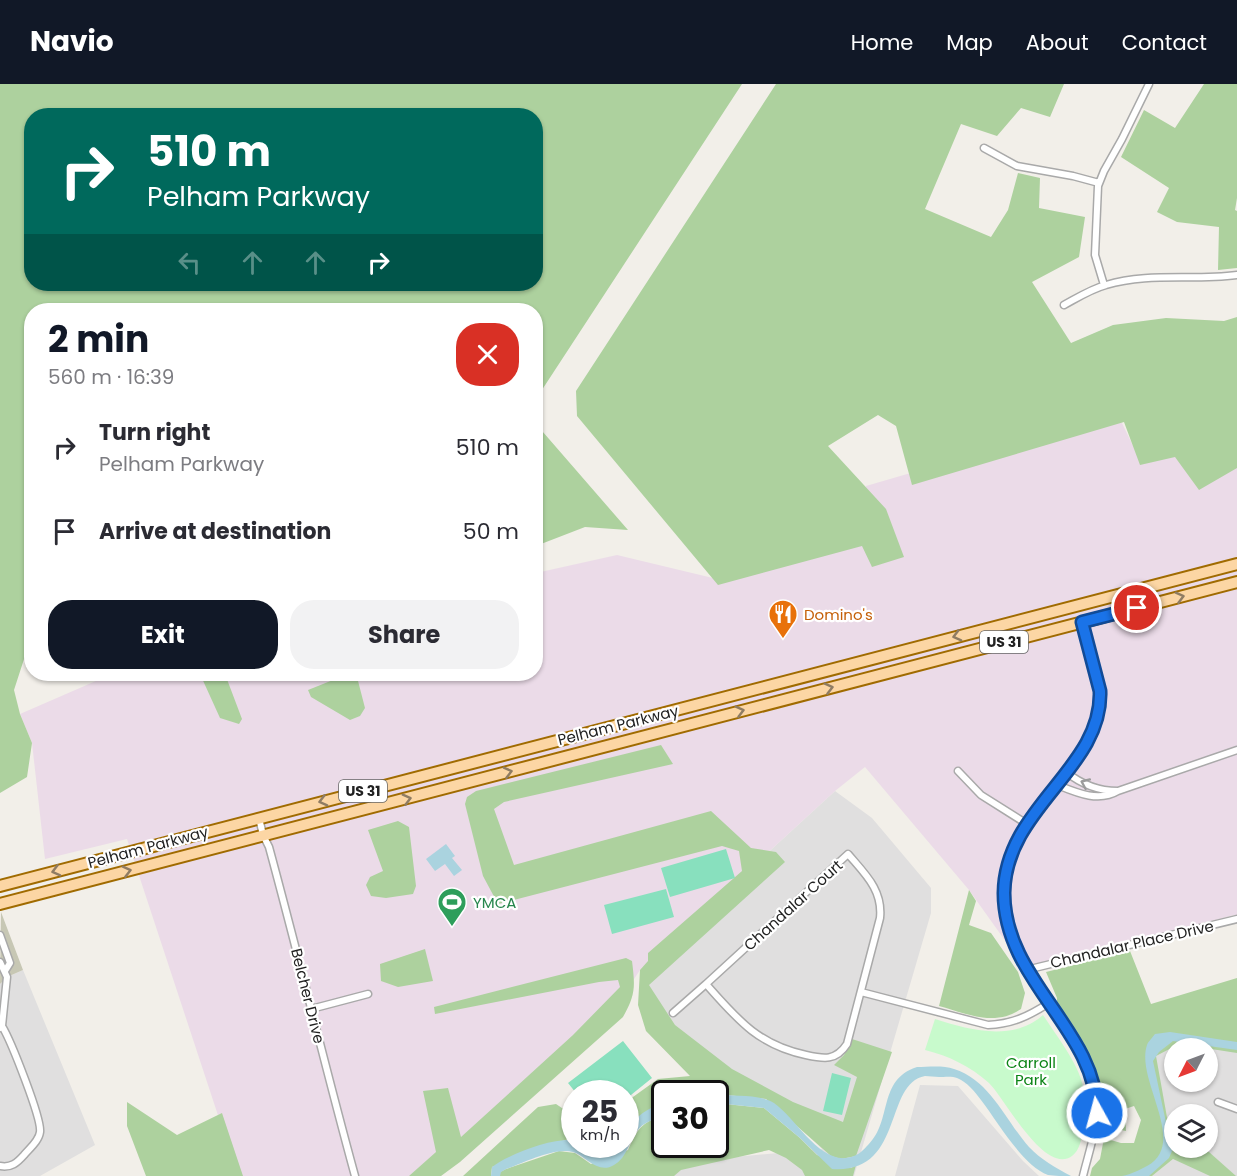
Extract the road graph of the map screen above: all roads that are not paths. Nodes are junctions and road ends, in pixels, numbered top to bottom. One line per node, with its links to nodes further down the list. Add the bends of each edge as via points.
1 (1149, 84): 3 (street)
2 (984, 148): 3 (street, via 1017,166)
3 (1099, 183): 5 (street, via 1095,255)
4 (1237, 275): 5 (street, via 1143,277)
5 (1104, 285): 6 (street)
6 (1064, 305)
7 (1237, 564): 9 (main road, Pelham Parkway / US 31)
8 (1237, 582): 11 (main road, Pelham Parkway / US 31, one-way to 8)
9 (1077, 605): 10 (main road, Pelham Parkway / US 31); 11 (main road)
10 (1034, 616): 12 (main road); 13 (main road, Pelham Parkway / US 31, one-way to 13)
11 (1082, 622): 12 (main road, Pelham Parkway / US 31); 22 (street, via 1100,703 1093,732)
12 (1039, 633): 14 (main road, Pelham Parkway / US 31)
13 (861, 662): 14 (main road); 15 (main road, Pelham Parkway / US 31)
14 (866, 678): 16 (main road, Pelham Parkway / US 31, one-way to 14)
15 (767, 686): 16 (main road); 17 (main road, Pelham Parkway / US 31)
16 (772, 703): 18 (main road, Pelham Parkway / US 31, one-way to 16)
17 (666, 712): 18 (main road); 20 (main road, Pelham Parkway / US 31)
18 (670, 729): 24 (main road, Pelham Parkway / US 31, one-way to 18)
19 (1237, 750): 25 (street)
20 (441, 771): 24 (main road); 26 (main road, Pelham Parkway / US 31, one-way to 26)
21 (958, 771): 28 (street, via 981,795)
22 (1066, 772): 23 (street); 25 (street, one-way to 22, via 1092,787)
23 (1056, 784): 25 (street, via 1094,797); 28 (street)
24 (451, 787): 29 (main road, Pelham Parkway / US 31, one-way to 24)
25 (1118, 791)
26 (298, 808): 27 (main road, Pelham Parkway / US 31); 29 (main road)
27 (259, 818): 30 (main road, Pelham Parkway / US 31); 31 (street, Belcher Drive)
28 (1027, 824): 40 (street, via 1009,862 1004,893 1011,939)
29 (302, 825): 31 (main road, Pelham Parkway / US 31)
30 (204, 832): 32 (main road, Pelham Parkway / US 31); 33 (main road)
31 (263, 835): 33 (main road, Pelham Parkway / US 31); 46 (street, Belcher Drive)
32 (154, 845): 34 (main road); 35 (main road, Pelham Parkway / US 31, one-way to 35)
33 (208, 850): 34 (main road, Pelham Parkway / US 31)
34 (158, 863): 36 (main road, Pelham Parkway / US 31, one-way to 34)
35 (0, 886)
36 (0, 904)
37 (1237, 919): 40 (street, Chandalar Place Drive)
38 (0, 934): 41 (street, via 10,963)
39 (0, 962): 41 (street)
40 (1026, 970): 45 (street)
41 (5, 971): 48 (street)
42 (706, 984): 43 (street, Chandalar Court, via 760,1038 786,1050 823,1059 833,1058 847,1044); 43 (street, Chandalar Court, via 848,854 876,888 880,906); 47 (street, Chandalar Court)
43 (861, 992): 45 (street, via 988,1025 1021,1020)
44 (368, 994): 46 (street)
45 (1048, 1003): 53 (street, via 1088,1067 1095,1089 1097,1113)
46 (311, 1009): 52 (street, Belcher Drive)
47 (673, 1013)
48 (1, 1027): 51 (street, via 10,1040 40,1131 18,1162)
49 (1218, 1102): 50 (street)
50 (1237, 1109)
51 (0, 1166)
52 (355, 1176)
53 (1083, 1176)

